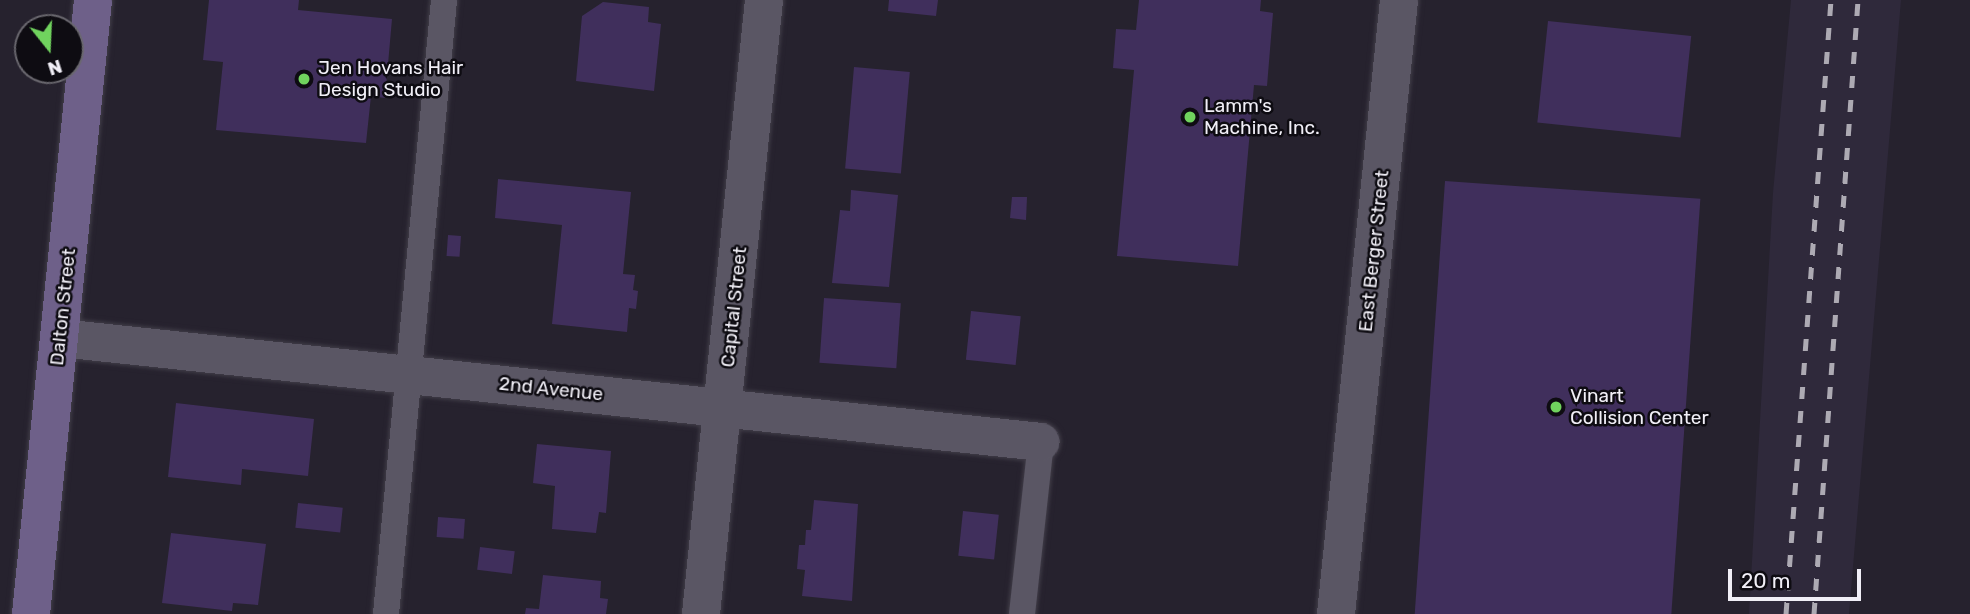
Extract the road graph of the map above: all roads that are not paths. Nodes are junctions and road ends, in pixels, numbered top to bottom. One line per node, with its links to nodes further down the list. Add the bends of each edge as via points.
1 (93, 0): 5 (main road, Dalton Street)
2 (444, 0): 6 (lane)
3 (764, 0): 7 (street, Capital Street)
4 (1399, 0): 13 (street, East Berger Street)
5 (60, 338): 6 (street, 2nd Avenue); 9 (main road, Dalton Street)
6 (407, 374): 7 (street, 2nd Avenue); 10 (lane)
7 (723, 408): 8 (street, 2nd Avenue); 11 (street, Capital Street)
8 (1041, 442): 12 (lane)
9 (31, 614)
10 (386, 614)
11 (701, 614)
12 (1021, 614)
13 (1336, 614)

